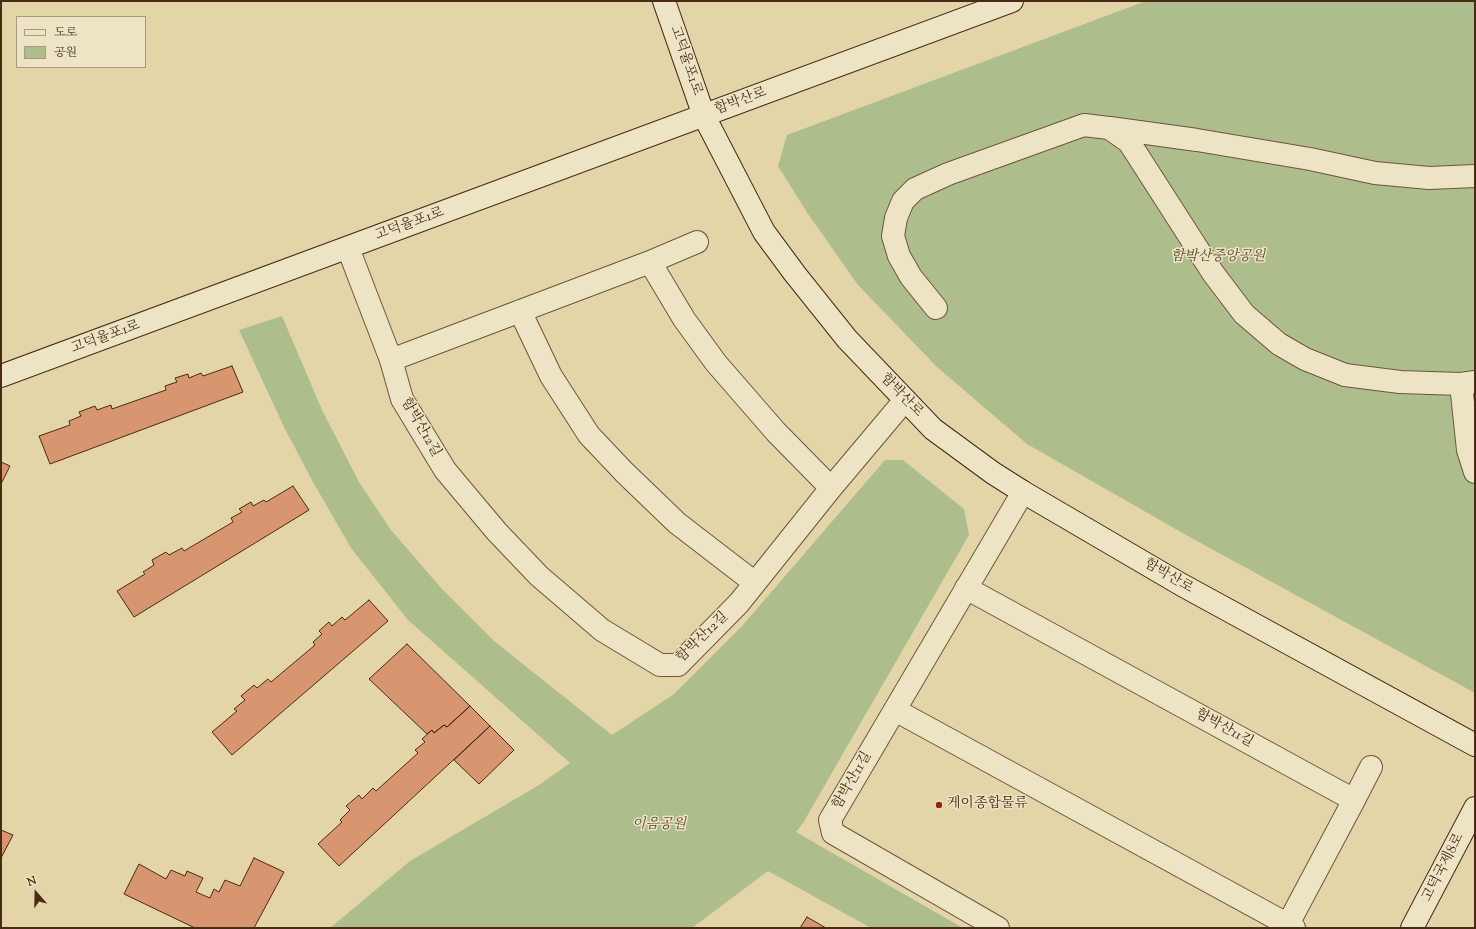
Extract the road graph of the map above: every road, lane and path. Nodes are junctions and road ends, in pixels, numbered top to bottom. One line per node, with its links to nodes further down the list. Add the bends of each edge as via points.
1 (664, 1): 3 (street, 고덕율포1로)
2 (1012, 1): 3 (street, 함박산로)
3 (704, 116): 7 (street, 고덕율포1로); 14 (street, 함박산로, via 764,232 847,340)
4 (1109, 128): 5 (street, via 1310,159 1375,173 1429,178); 9 (street, via 1084,125 948,174 915,189 903,201 896,218 893,236 899,256 911,277); 13 (street, via 1128,142 1213,274 1244,314 1279,344 1305,359 1345,375 1400,382)
5 (1475, 176)
6 (697, 242): 8 (street)
7 (348, 248): 11 (street, 함박산12길); 12 (street, 고덕율포1로)
8 (650, 262): 10 (street); 16 (street, via 684,319 716,363 776,432)
9 (936, 308)
10 (520, 311): 11 (street); 18 (street, via 551,376 589,435 676,524)
11 (391, 360): 18 (street, 함박산12길, via 402,399 445,470 497,532 539,576 602,630 660,665 678,665)
12 (1, 376)
13 (1468, 383): 15 (street, via 1468,450)
14 (905, 400): 16 (street, 함박산12길); 17 (street, 함박산로, via 933,429)
15 (1475, 472)
16 (831, 488): 18 (street, 함박산12길)
17 (1023, 492): 19 (street, 함박산11길); 21 (street, 함박산로, via 1182,585)
18 (755, 583)
19 (966, 588): 20 (street, 함박산11길); 23 (street, 함박산11길)
20 (895, 710): 25 (street); 26 (street, 함박산11길, via 830,820 833,833)
21 (1475, 745)
22 (1371, 767): 23 (street)
23 (1354, 800): 25 (street)
24 (1475, 808): 27 (street, 고덕국제8로)
25 (1289, 927)
26 (998, 928)
27 (1412, 928)

